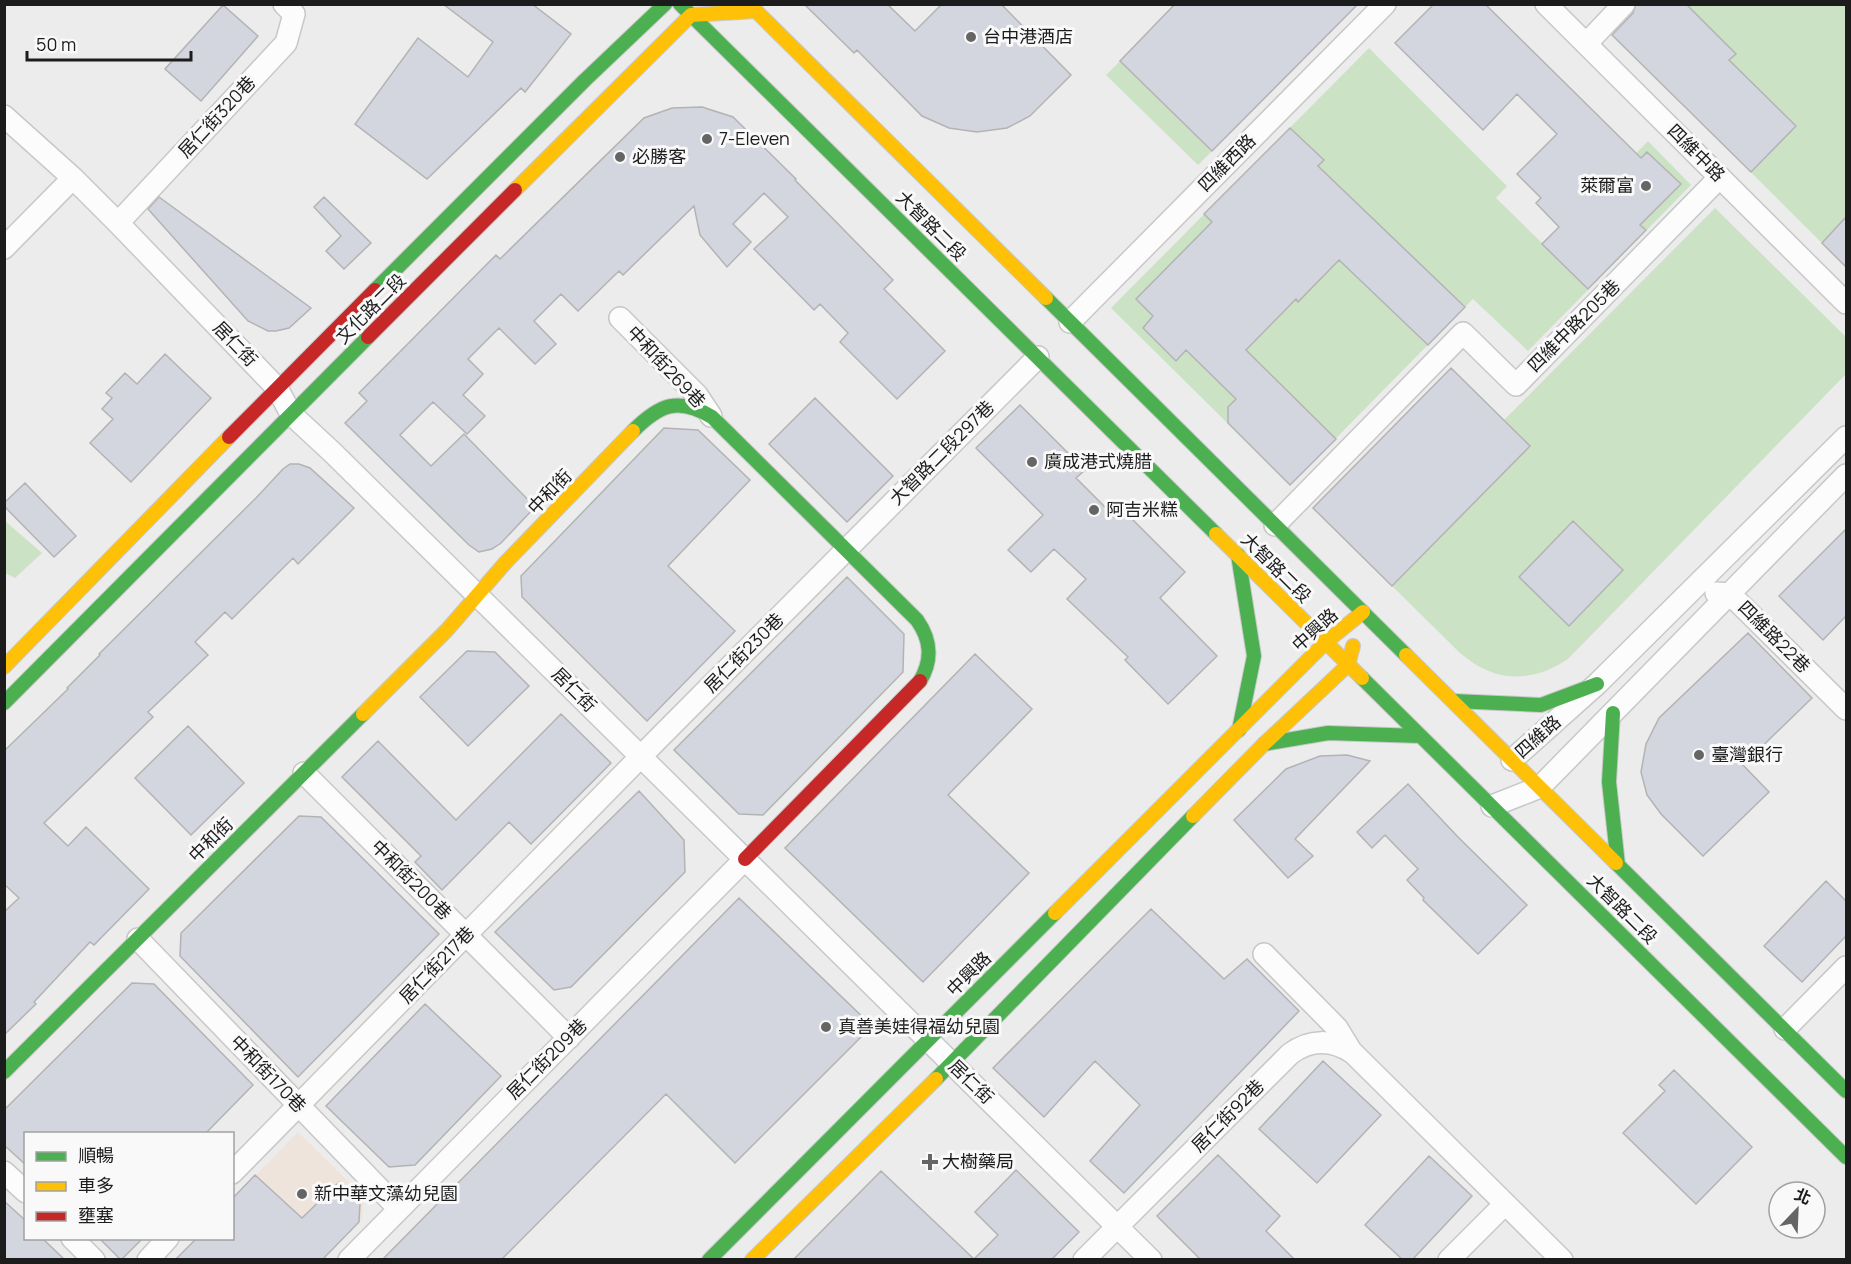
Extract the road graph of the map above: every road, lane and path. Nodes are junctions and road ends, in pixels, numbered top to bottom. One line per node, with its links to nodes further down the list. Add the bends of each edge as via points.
1 (284, 4): 14 (street, 居仁街320巷, via 294,14 286,43)
2 (664, 4): 20 (street, 文化路二段)
3 (680, 4): 9 (street, 大智路二段)
4 (717, 4): 8 (street)
5 (1385, 4): 18 (street, 四維西路)
6 (1546, 4): 10 (street, 四維中路)
7 (1624, 4): 10 (street)
8 (755, 7): 9 (street); 18 (street, 大智路二段)
9 (691, 15): 19 (street, 大智路二段); 21 (street, 文化路二段)
10 (1586, 44): 12 (street, 四維中路)
11 (4, 116): 13 (street, 居仁街)
12 (1720, 177): 16 (street, 四維中路); 25 (street, 四維中路205巷, via 1516,384 1463,333)
13 (73, 178): 14 (street, 居仁街); 15 (street)
14 (118, 223): 20 (street, 居仁街)
15 (4, 248)
16 (1846, 303)
17 (620, 318): 22 (street, 中和街269巷, via 697,395)
18 (1070, 322): 25 (street, 大智路二段)
19 (1038, 357): 26 (street, 大智路二段297巷); 27 (street, 大智路二段)
20 (278, 388): 21 (street, 居仁街); 34 (street, 文化路二段)
21 (291, 414): 30 (street, 居仁街); 37 (street, 文化路二段)
22 (712, 417): 26 (street, 中和街); 30 (street, 中和街, via 681,405 663,407 648,416)
23 (1846, 437): 28 (street, 四維路)
24 (1846, 475): 29 (street, 四維路)
25 (1275, 525): 31 (street, 大智路二段)
26 (846, 550): 43 (street, 居仁街230巷); 48 (street, 中和街, via 922,627 930,648 926,672)
27 (1238, 555): 32 (street, 大智路二段); 40 (street, via 1254,656)
28 (1689, 592): 29 (street, 四維路22巷); 35 (street, 四維路)
29 (1730, 594): 38 (street, 四維路22巷); 39 (street, 四維路)
30 (478, 595): 43 (street, 居仁街); 45 (street, 中和街)
31 (1363, 612): 32 (street, 中興路); 33 (street, 中興路); 36 (street, 大智路二段)
32 (1326, 642): 33 (street, 大智路二段); 40 (street, 中興路)
33 (1348, 665): 41 (street, 大智路二段); 42 (street)
34 (4, 666)
35 (1597, 684): 36 (street, via 1541,705); 44 (street, 四維路)
36 (1453, 701): 44 (street, 大智路二段)
37 (4, 703)
38 (1846, 709)
39 (1613, 713): 46 (street, 四維路); 49 (street, via 1609,782)
40 (1239, 730): 56 (street, 中興路)
41 (1420, 736): 42 (street, via 1328,733); 47 (street, 大智路二段)
42 (1264, 744): 58 (street)
43 (641, 756): 48 (street, 居仁街); 50 (street, 居仁街217巷)
44 (1510, 765): 46 (street, 大智路二段)
45 (304, 773): 50 (street, 中和街200巷); 51 (street, 中和街)
46 (1540, 787): 47 (street, 四維路); 49 (street, 大智路二段)
47 (1496, 797): 62 (street, 大智路二段)
48 (745, 859): 55 (street, 居仁街209巷); 56 (street, 居仁街)
49 (1618, 865): 54 (street, 大智路二段)
50 (466, 935): 55 (street, 中和街200巷); 61 (street, 居仁街217巷)
51 (138, 939): 59 (street, 中和街); 61 (street, 中和街170巷)
52 (1264, 954): 57 (street, 居仁街92巷, via 1336,1028)
53 (1846, 967): 54 (street)
54 (1785, 1029): 60 (street, 大智路二段)
55 (569, 1038): 67 (street, 居仁街209巷)
56 (928, 1041): 58 (street, 居仁街); 74 (street, 中興路)
57 (1353, 1053): 66 (street, 居仁街92巷); 68 (street, 居仁街92巷, via 1326,1042 1298,1048)
58 (951, 1064): 68 (street, 居仁街); 75 (street)
59 (4, 1072)
60 (1846, 1090)
61 (299, 1105): 63 (street, 居仁街217巷); 67 (street, 中和街170巷)
62 (1846, 1157)
63 (234, 1171)
64 (4, 1172): 65 (street)
65 (24, 1190)
66 (1506, 1204): 78 (street); 79 (street, 居仁街92巷)
67 (399, 1209): 73 (street, 居仁街209巷)
68 (1117, 1226): 76 (street, 居仁街92巷); 77 (street, 居仁街)
69 (73, 1240): 71 (street)
70 (167, 1240): 72 (street)
71 (94, 1260)
72 (148, 1260)
73 (349, 1260)
74 (709, 1260)
75 (752, 1260)
76 (1084, 1260)
77 (1151, 1260)
78 (1449, 1260)
79 (1562, 1260)

